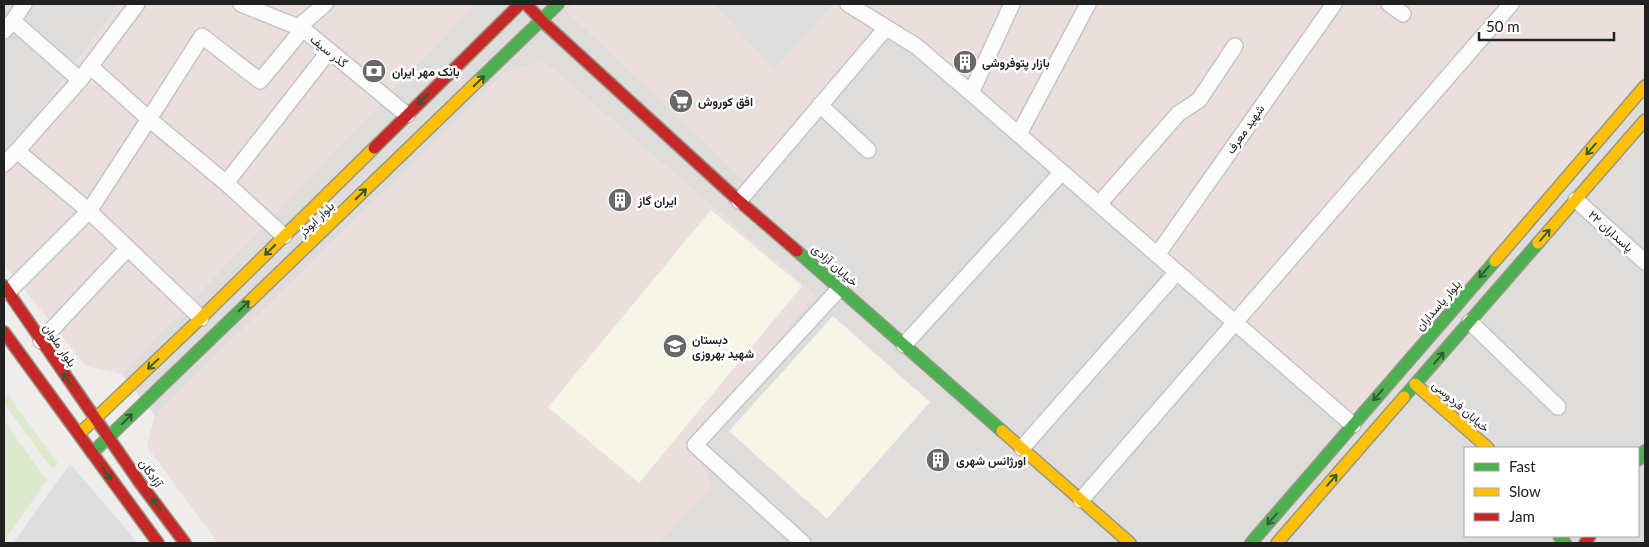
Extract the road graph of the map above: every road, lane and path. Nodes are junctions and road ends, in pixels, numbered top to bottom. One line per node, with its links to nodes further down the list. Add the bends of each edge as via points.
1 (24, 4): 16 (street)
2 (137, 4): 21 (street)
3 (241, 4): 18 (street, گذر سیف)
4 (325, 4): 18 (street, via 303,23)
5 (520, 4): 26 (main road, بلوار ابوذر, one-way to 26)
6 (526, 4): 15 (main road, خیابان آزادی)
7 (558, 4): 15 (main road, بلوار ابوذر)
8 (848, 4): 17 (street)
9 (1012, 4): 24 (street)
10 (1088, 4): 29 (street)
11 (1334, 4): 43 (street, شهید معرف)
12 (1389, 4): 14 (street)
13 (1511, 4): 49 (street)
14 (1403, 14)
15 (542, 21): 38 (main road, خیابان آزادی); 59 (main road, بلوار ابوذر, one-way to 15)
16 (8, 26): 22 (street)
17 (886, 28): 24 (street, via 916,46); 25 (street)
18 (303, 29): 20 (street, گذر سیف); 27 (street, via 260,81 202,36)
19 (1234, 46): 39 (street, via 1199,100 1178,114)
20 (329, 51): 26 (street, گذر سیف); 36 (street)
21 (90, 66): 22 (street); 27 (street)
22 (80, 80): 33 (street)
23 (1645, 86): 30 (main road, بلوار پاسداران)
24 (972, 93): 29 (street)
25 (820, 105): 32 (street); 38 (street)
26 (407, 115): 41 (main road, بلوار ابوذر)
27 (149, 119): 36 (street); 40 (street)
28 (1645, 120): 31 (main road)
29 (1019, 134): 35 (street)
30 (1604, 134): 31 (main road); 57 (main road, بلوار پاسداران, one-way to 57)
31 (1621, 149): 37 (main road)
32 (868, 150)
33 (17, 151): 34 (street); 40 (street)
34 (4, 164)
35 (1062, 172): 39 (street); 53 (street)
36 (226, 183): 41 (street)
37 (1576, 200): 44 (street, پاسداران ۲۲); 50 (main road, one-way to 37)
38 (739, 201): 46 (main road, خیابان آزادی)
39 (1099, 204): 43 (street)
40 (89, 211): 42 (street); 47 (street)
41 (284, 236): 48 (main road, بلوار ابوذر, one-way to 48)
42 (128, 248): 48 (street); 52 (street)
43 (1157, 255): 45 (street)
44 (1645, 262)
45 (1177, 272): 49 (street); 61 (street)
46 (840, 288): 53 (main road, خیابان آزادی); 66 (street, via 695,445)
47 (6, 289): 52 (main road, بلوار ملوان)
48 (201, 318): 56 (main road, بلوار ابوذر, one-way to 56)
49 (1234, 322): 57 (street); 63 (street)
50 (1470, 322): 54 (main road, one-way to 50); 55 (street)
51 (4, 332): 58 (main road)
52 (41, 340): 56 (main road, بلوار ملوان, one-way to 52)
53 (904, 344): 61 (main road, خیابان آزادی)
54 (1415, 384): 60 (main road, خیابان فردوسی); 69 (main road, one-way to 54)
55 (1558, 407)
56 (96, 418): 58 (main road, بلوار ابوذر); 59 (main road, آزادگان)
57 (1353, 424): 68 (main road, بلوار پاسداران, one-way to 68)
58 (78, 434): 62 (main road)
59 (109, 436): 62 (main road, بلوار ابوذر); 65 (main road, آزادگان, one-way to 59)
60 (1487, 447)
61 (1022, 448): 63 (main road, خیابان آزادی)
62 (92, 453): 64 (main road, one-way to 64)
63 (1081, 500): 67 (main road, خیابان آزادی)
64 (158, 543)
65 (185, 543)
66 (803, 543)
67 (1130, 543)
68 (1251, 543)
69 (1277, 543)

